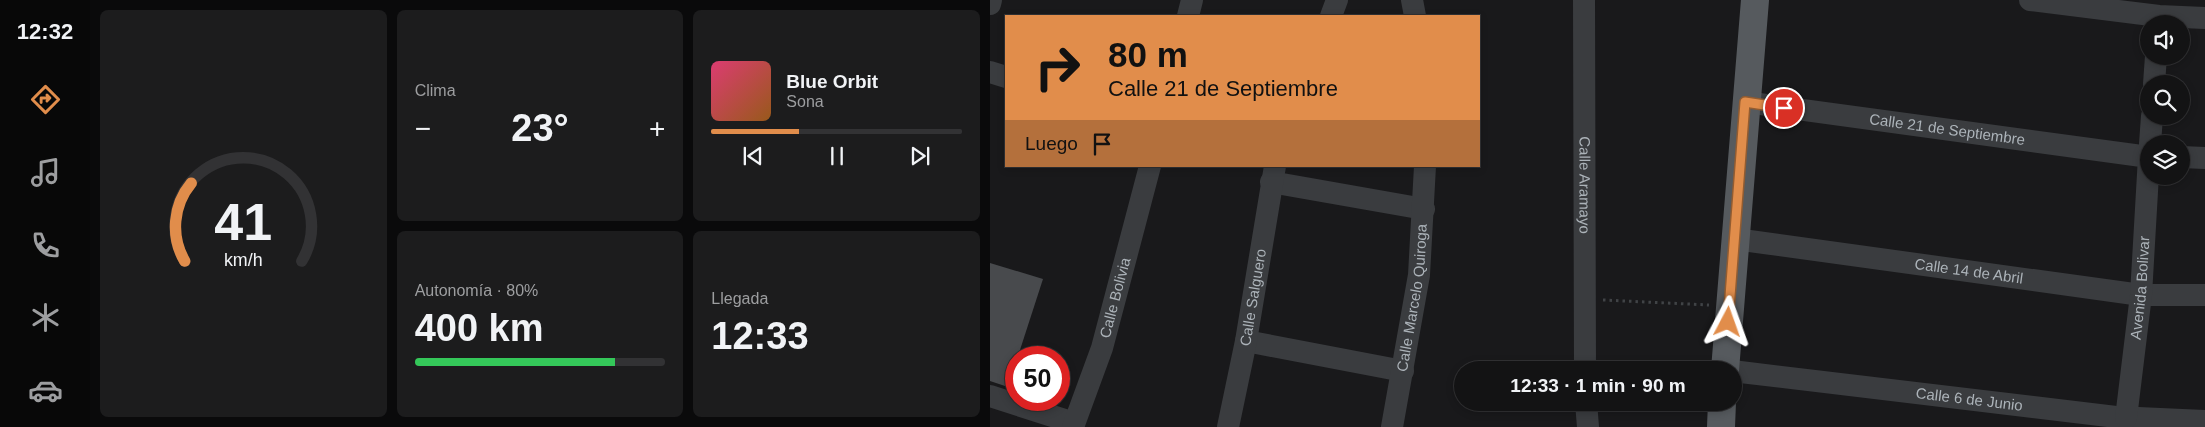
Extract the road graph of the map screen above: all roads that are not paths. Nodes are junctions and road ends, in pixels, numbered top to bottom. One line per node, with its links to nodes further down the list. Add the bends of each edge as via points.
1 (991, 0): 8 (street)
2 (1192, 0): 10 (street)
3 (1337, 0): 11 (street)
4 (1412, 0): 12 (street)
5 (1584, 0): 29 (street, Calle Aramayo)
6 (1756, 0): 16 (main road)
7 (2030, 0): 9 (street)
8 (990, 4)
9 (2159, 13): 13 (street)
10 (1188, 15)
11 (1331, 15)
12 (1415, 15)
13 (2205, 18)
14 (990, 72): 15 (street)
15 (1005, 77)
16 (1745, 102): 17 (street, Calle 21 de Septiembre); 25 (main road)
17 (2140, 156)
18 (2190, 157): 19 (street)
19 (2205, 158)
20 (1150, 167): 38 (street, Calle Bolivia, via 1102,348)
21 (1425, 167): 24 (street, Calle Marcelo Quiroga)
22 (1273, 174): 24 (street); 28 (street, Calle Salguero)
23 (2147, 185): 26 (street, Avenida Bolivar)
24 (1424, 209): 31 (street, Calle Marcelo Quiroga, via 1419,276)
25 (1735, 239): 26 (street, Calle 14 de Abril); 30 (main road)
26 (2141, 295): 27 (street, Calle 14 de Abril); 36 (street, Avenida Bolivar)
27 (2205, 295)
28 (1246, 342): 31 (street); 39 (street, Calle Salguero)
29 (1584, 361)
30 (1727, 361)
31 (1403, 370): 40 (street, Calle Marcelo Quiroga)
32 (1742, 372): 36 (street, Calle 6 de Junio)
33 (990, 396): 38 (street)
34 (1587, 411): 41 (street)
35 (1722, 411): 42 (main road)
36 (2126, 421): 37 (street, Calle 6 de Junio)
37 (2205, 421)
38 (1073, 425)
39 (1228, 427)
40 (1392, 427)
41 (1588, 427)
42 (1721, 427)

